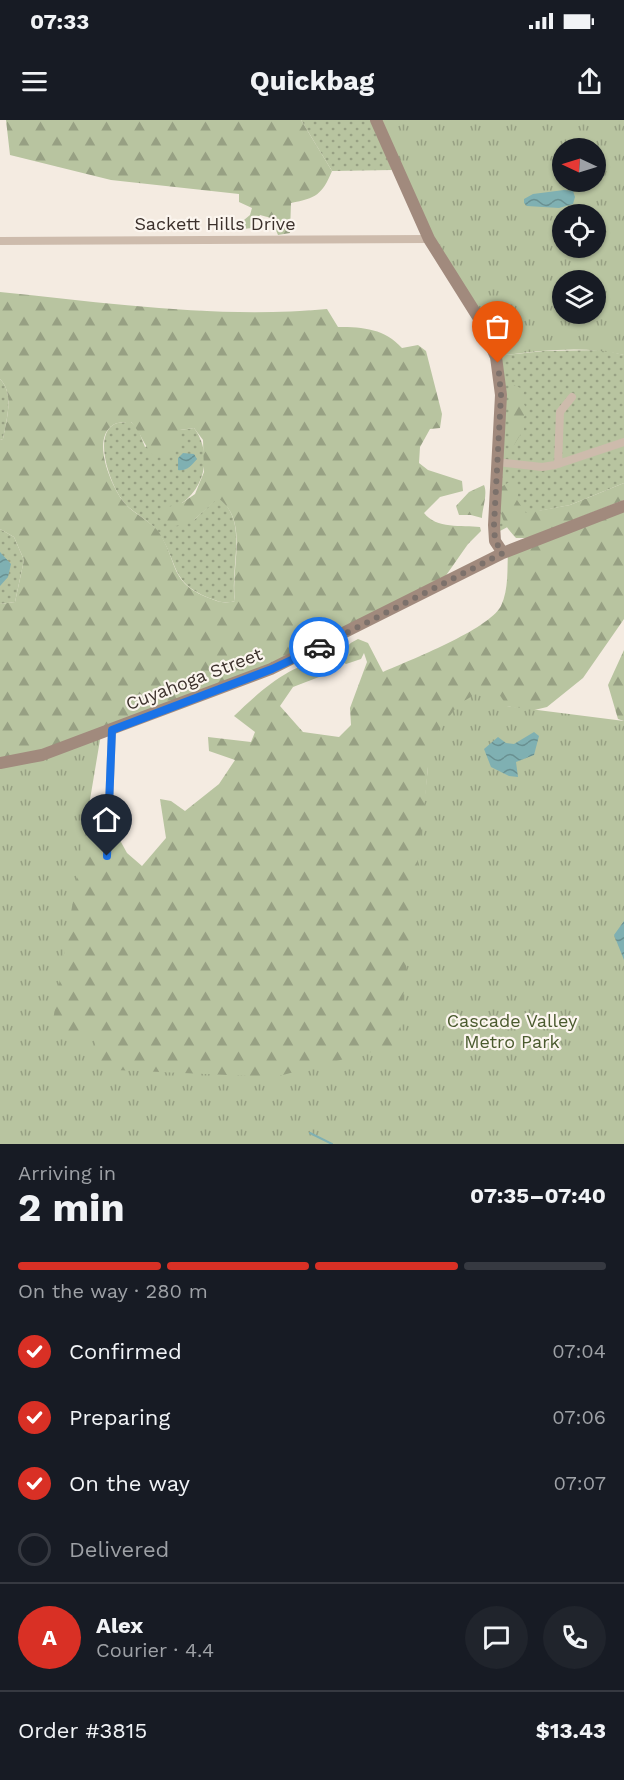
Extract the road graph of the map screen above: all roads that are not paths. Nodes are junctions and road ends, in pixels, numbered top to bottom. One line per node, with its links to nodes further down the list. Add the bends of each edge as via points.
1 (376, 120): 2 (street)
2 (429, 239): 3 (street, Sackett Hills Drive); 6 (street, via 478,317 496,357 501,395)
3 (0, 241)
4 (572, 397): 7 (street, via 560,412)
5 (624, 442): 7 (street)
6 (497, 462): 7 (street, via 542,467); 9 (street, via 494,534)
7 (558, 464)
8 (624, 506): 9 (street, Cuyahoga Street)
9 (503, 553): 10 (street, Cuyahoga Street, via 297,658)
10 (112, 730): 11 (street, Cuyahoga Street, via 42,755); 12 (street)
11 (0, 763)
12 (107, 856)

